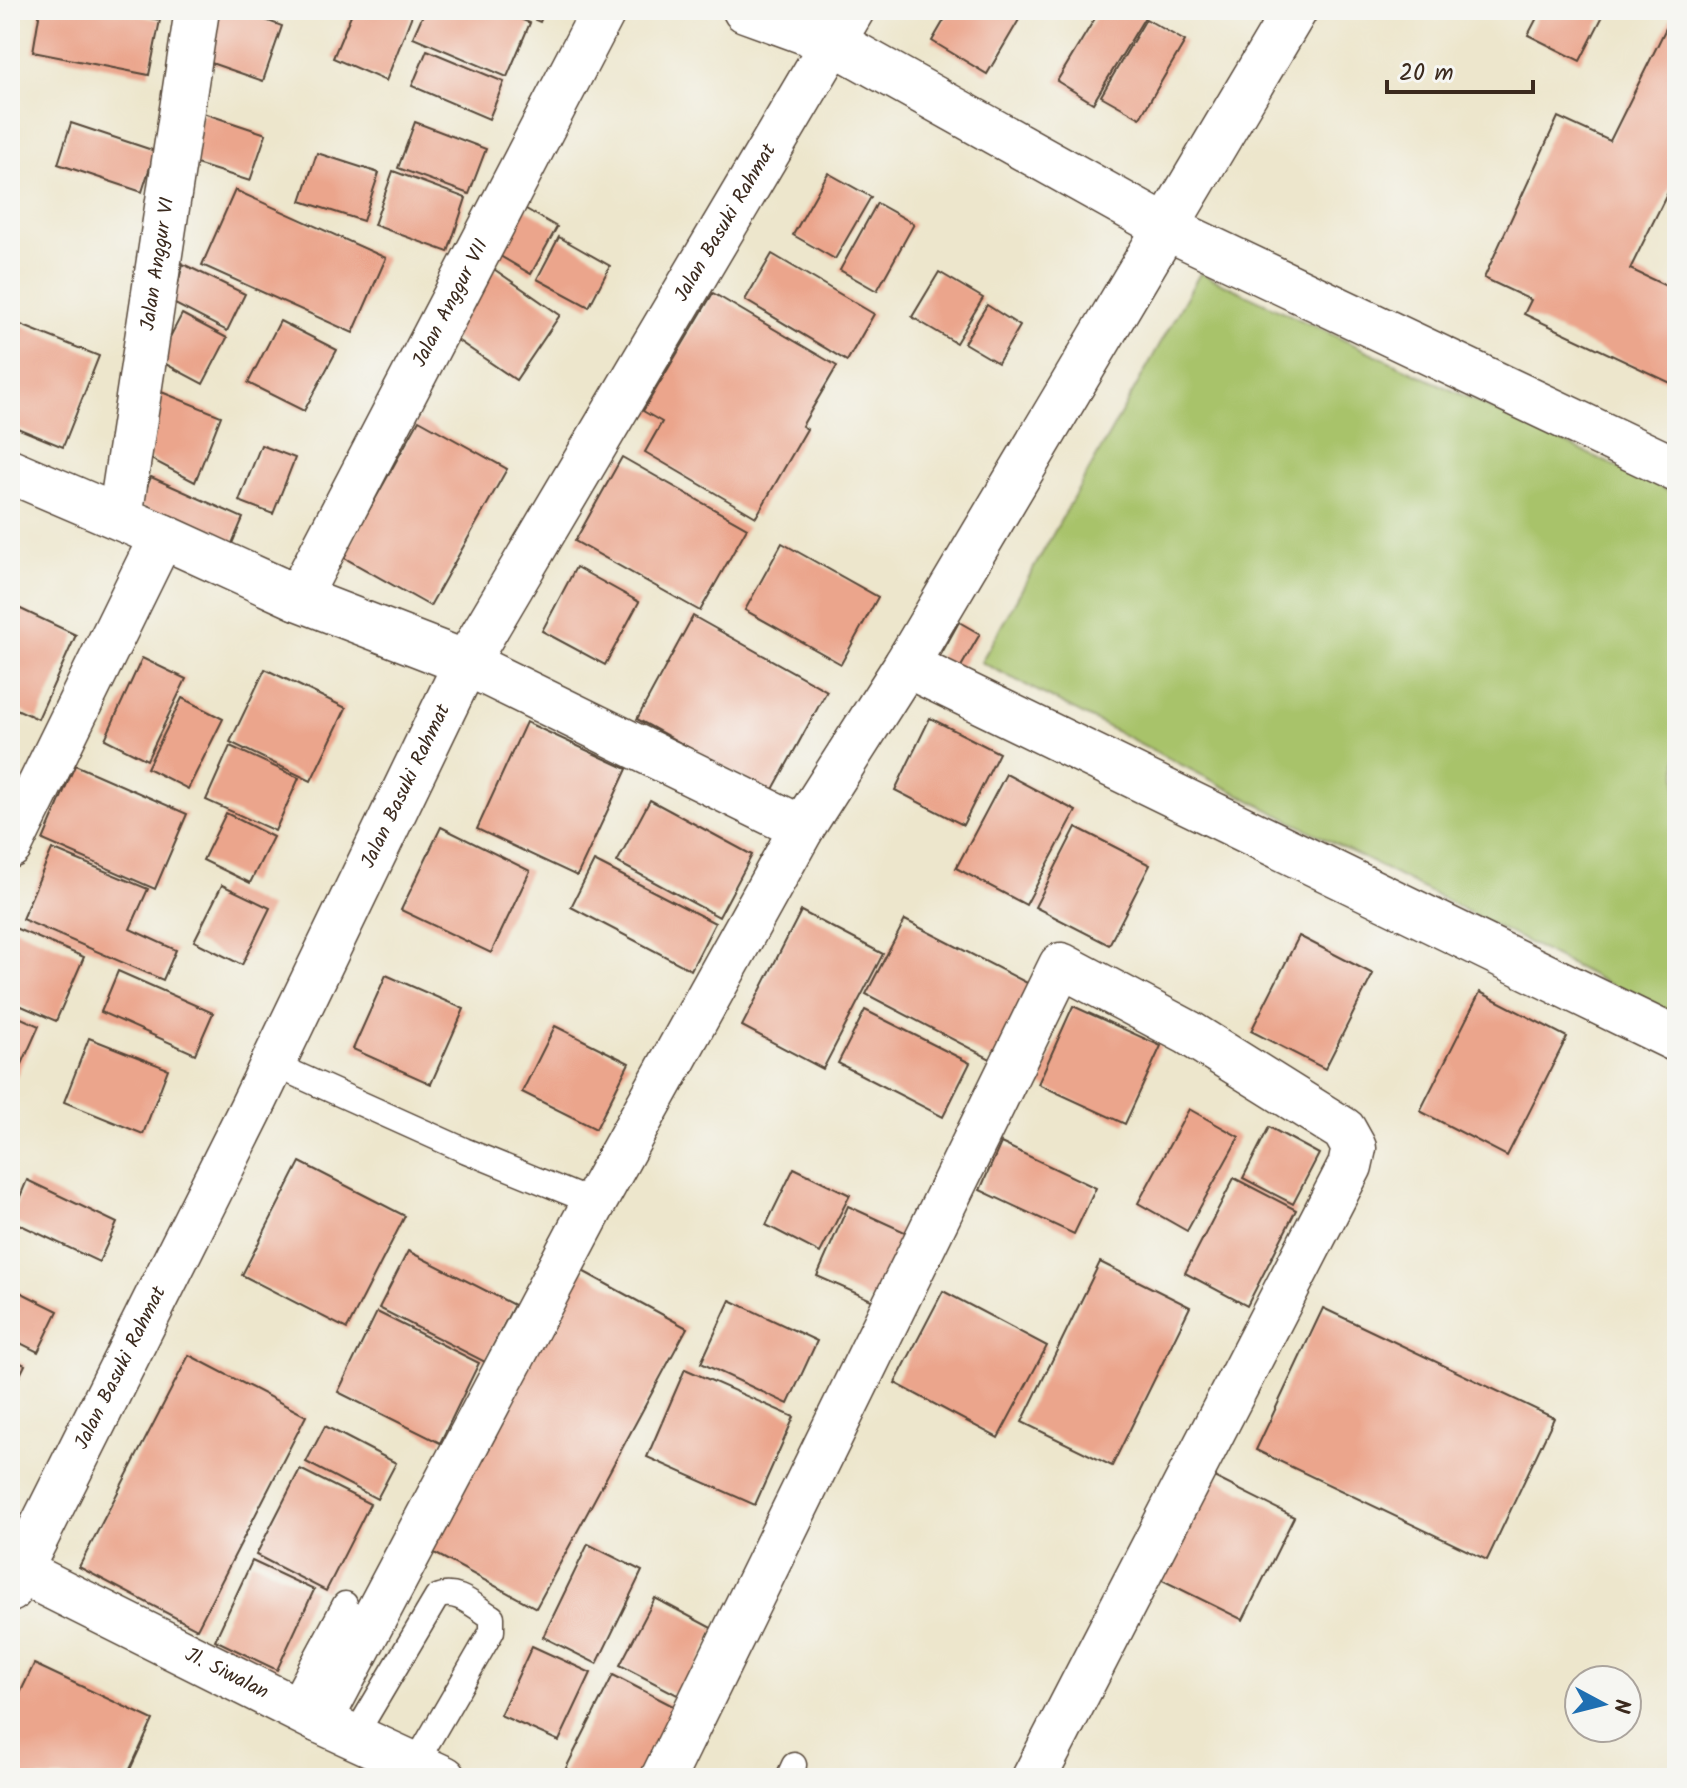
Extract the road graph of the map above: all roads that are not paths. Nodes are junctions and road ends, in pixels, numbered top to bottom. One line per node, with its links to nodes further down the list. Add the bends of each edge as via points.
1 (197, 10): 9 (street, Jalan Anggur VI)
2 (604, 10): 11 (street, Jalan Anggur VII)
3 (745, 10): 5 (street)
4 (1295, 10): 6 (street)
5 (843, 26): 6 (street); 12 (street, Jalan Basuki Rahmat)
6 (1167, 228): 7 (street); 13 (street)
7 (1677, 470)
8 (10, 471): 9 (street)
9 (120, 517): 10 (street)
10 (162, 536): 11 (street); 15 (street)
11 (298, 598): 12 (street)
12 (466, 663): 14 (street); 17 (street, Jalan Basuki Rahmat)
13 (906, 665): 14 (street); 16 (street)
14 (802, 828): 18 (street)
15 (10, 846)
16 (1677, 1040)
17 (273, 1064): 18 (lane); 19 (street, Jalan Basuki Rahmat)
18 (594, 1203): 21 (street)
19 (13, 1576): 21 (street, Jl. Siwalan)
20 (345, 1604): 21 (lane)
21 (321, 1721): 22 (street, Jl. Siwalan); 22 (lane, via 437,1597 455,1594 492,1617 492,1631)
22 (429, 1771)
23 (663, 1778): 24 (street, via 1061,965 1189,1033 1344,1130 1354,1148 1350,1166)
24 (1034, 1778)

